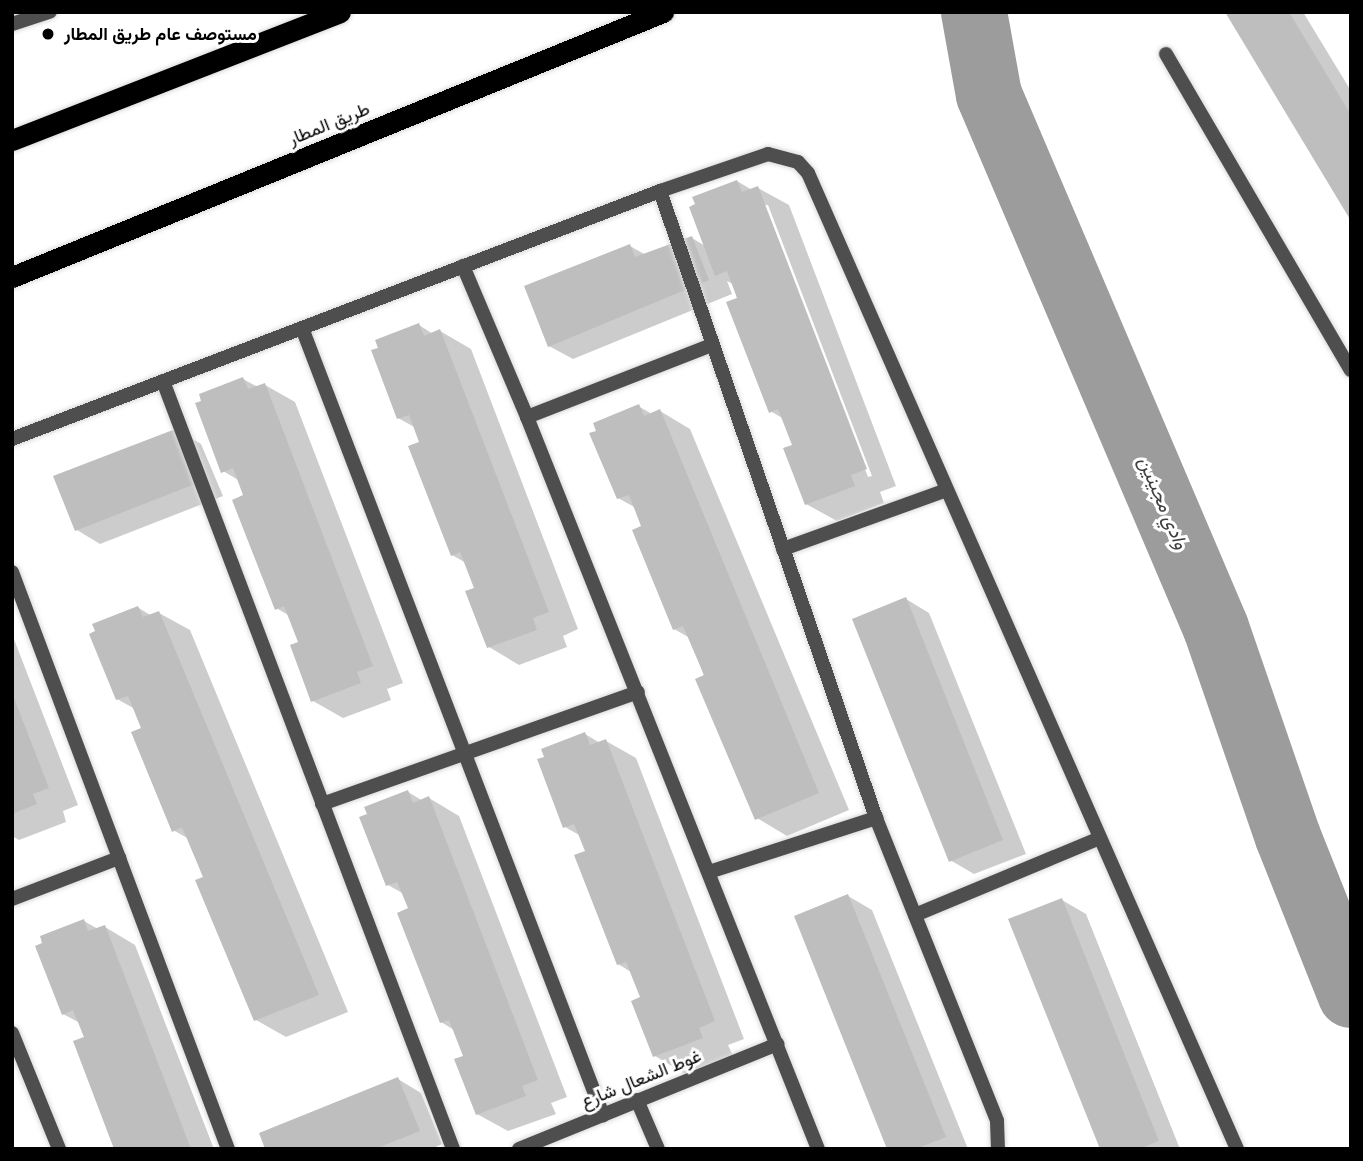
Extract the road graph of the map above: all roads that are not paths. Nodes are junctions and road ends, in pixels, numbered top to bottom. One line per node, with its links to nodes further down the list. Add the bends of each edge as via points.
1 (50, 12): 4 (street)
2 (340, 12): 6 (highway)
3 (663, 12): 9 (highway, طريق المطار)
4 (12, 24)
5 (1166, 54): 12 (street)
6 (12, 140)
7 (660, 191): 8 (street); 11 (street); 16 (street, via 768,154 798,162 808,173)
8 (463, 266): 10 (street); 14 (street)
9 (12, 277)
10 (302, 328): 13 (street); 20 (street)
11 (712, 345): 14 (street); 17 (street)
12 (1351, 370)
13 (163, 381): 15 (street); 21 (street)
14 (527, 417): 19 (street)
15 (12, 439)
16 (947, 490): 17 (street); 23 (street)
17 (783, 550): 22 (street)
18 (12, 572): 24 (street)
19 (638, 692): 20 (street); 25 (street)
20 (465, 753): 21 (street); 31 (street)
21 (322, 804): 34 (street)
22 (876, 818): 25 (street); 27 (street)
23 (1100, 838): 27 (street); 39 (street)
24 (120, 858): 26 (street); 33 (street)
25 (709, 872): 29 (street)
26 (12, 899)
27 (915, 915): 38 (street, via 997,1121)
28 (12, 1033): 32 (street)
29 (777, 1044): 30 (street, غوط الشعال شارع); 37 (street)
30 (637, 1100): 31 (street, غوط الشعال شارع); 36 (street)
31 (603, 1115): 35 (street, غوط الشعال شارع)
32 (59, 1149)
33 (228, 1149)
34 (453, 1149)
35 (519, 1149)
36 (658, 1149)
37 (818, 1149)
38 (998, 1149)
39 (1237, 1149)

